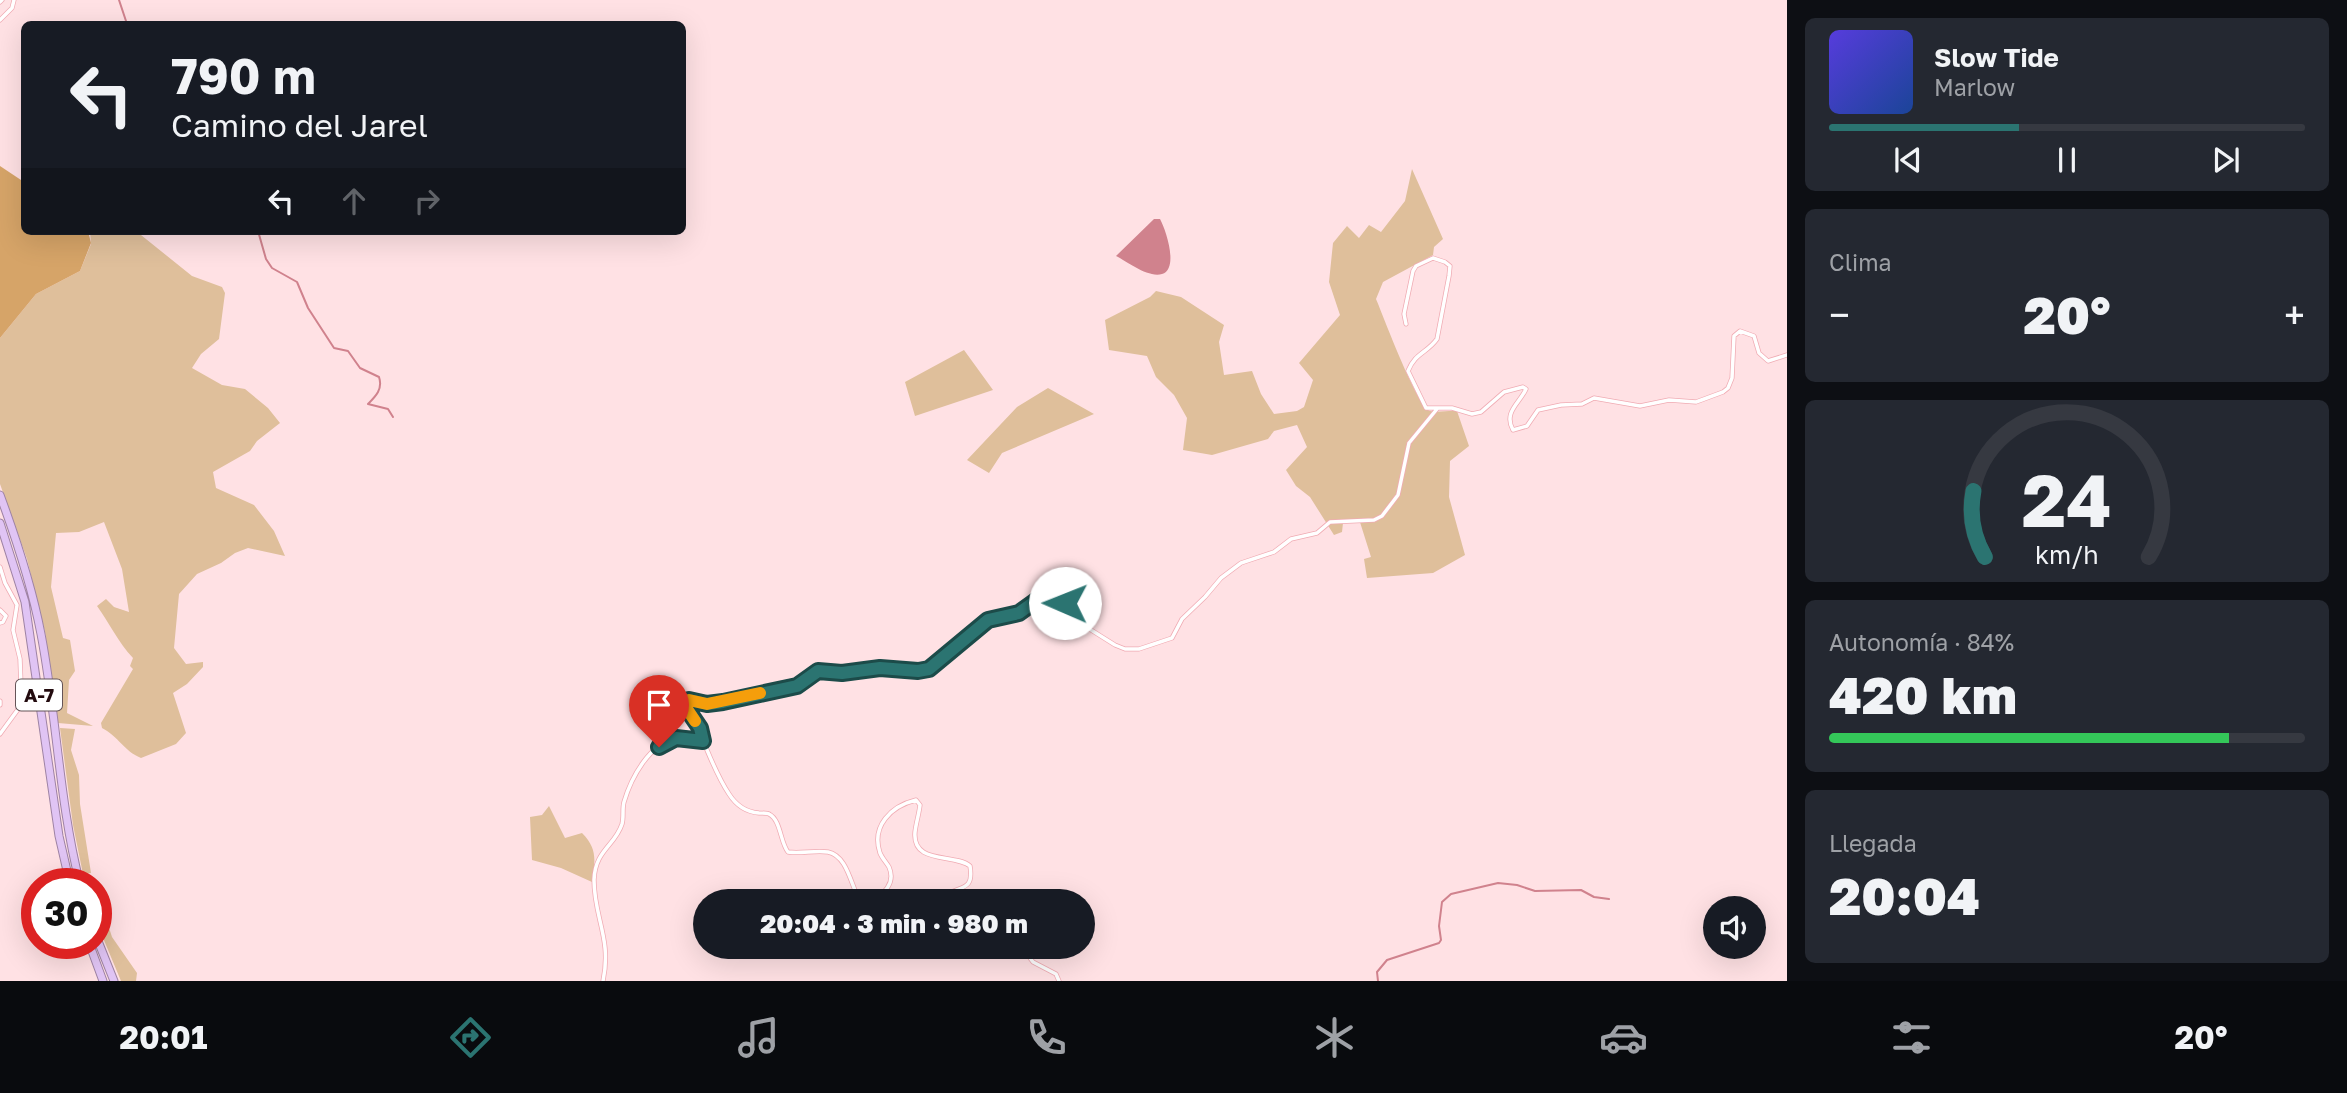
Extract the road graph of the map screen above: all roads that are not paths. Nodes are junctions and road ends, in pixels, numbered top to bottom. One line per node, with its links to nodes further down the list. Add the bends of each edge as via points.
1 (14, 0): 2 (street, via 12,9)
2 (0, 20)
3 (1406, 324): 5 (street, via 1404,314 1416,266 1433,258 1446,262 1449,276 1437,339 1418,354 1408,371 1426,408)
4 (1787, 355): 5 (street, via 1769,361 1759,353 1754,336 1740,331 1734,336 1735,358 1728,388 1696,402 1669,400 1640,406 1594,398 1538,410 1527,426 1513,430 1511,413 1526,392 1523,387 1504,392 1481,412)
5 (1437, 409): 12 (street, via 1409,443 1398,495 1382,516 1330,522 1310,536 1291,539 1274,552 1241,563 1182,619 1172,638 1125,649 1072,618 1060,598 1037,600 1019,613 988,620 929,669 818,671 797,686 723,702 689,700 683,703)
6 (0, 495): 14 (highway, A-7, via 42,637)
7 (0, 523): 13 (highway, A-7, via 25,602)
8 (0, 567): 11 (street, via 17,605 13,630 20,685 19,708)
9 (0, 610): 10 (street, via 5,618)
10 (0, 623)
11 (0, 734)
12 (703, 741): 15 (street, via 714,769 743,810 769,814 776,820 788,852 836,855); 23 (street, via 676,738 645,759 624,803 622,824 599,855 594,879 607,961)
13 (67, 868)
14 (77, 868)
15 (855, 889)
16 (888, 889): 17 (street, via 890,869 880,852 879,829 890,812 916,800 920,805 914,835 918,846 927,855 965,861 970,866 969,884)
17 (957, 889)
18 (95, 959): 21 (highway)
19 (105, 959): 22 (highway)
20 (1031, 959): 24 (street, via 1056,974)
21 (103, 981)
22 (116, 981)
23 (603, 981)
24 (1059, 981)

